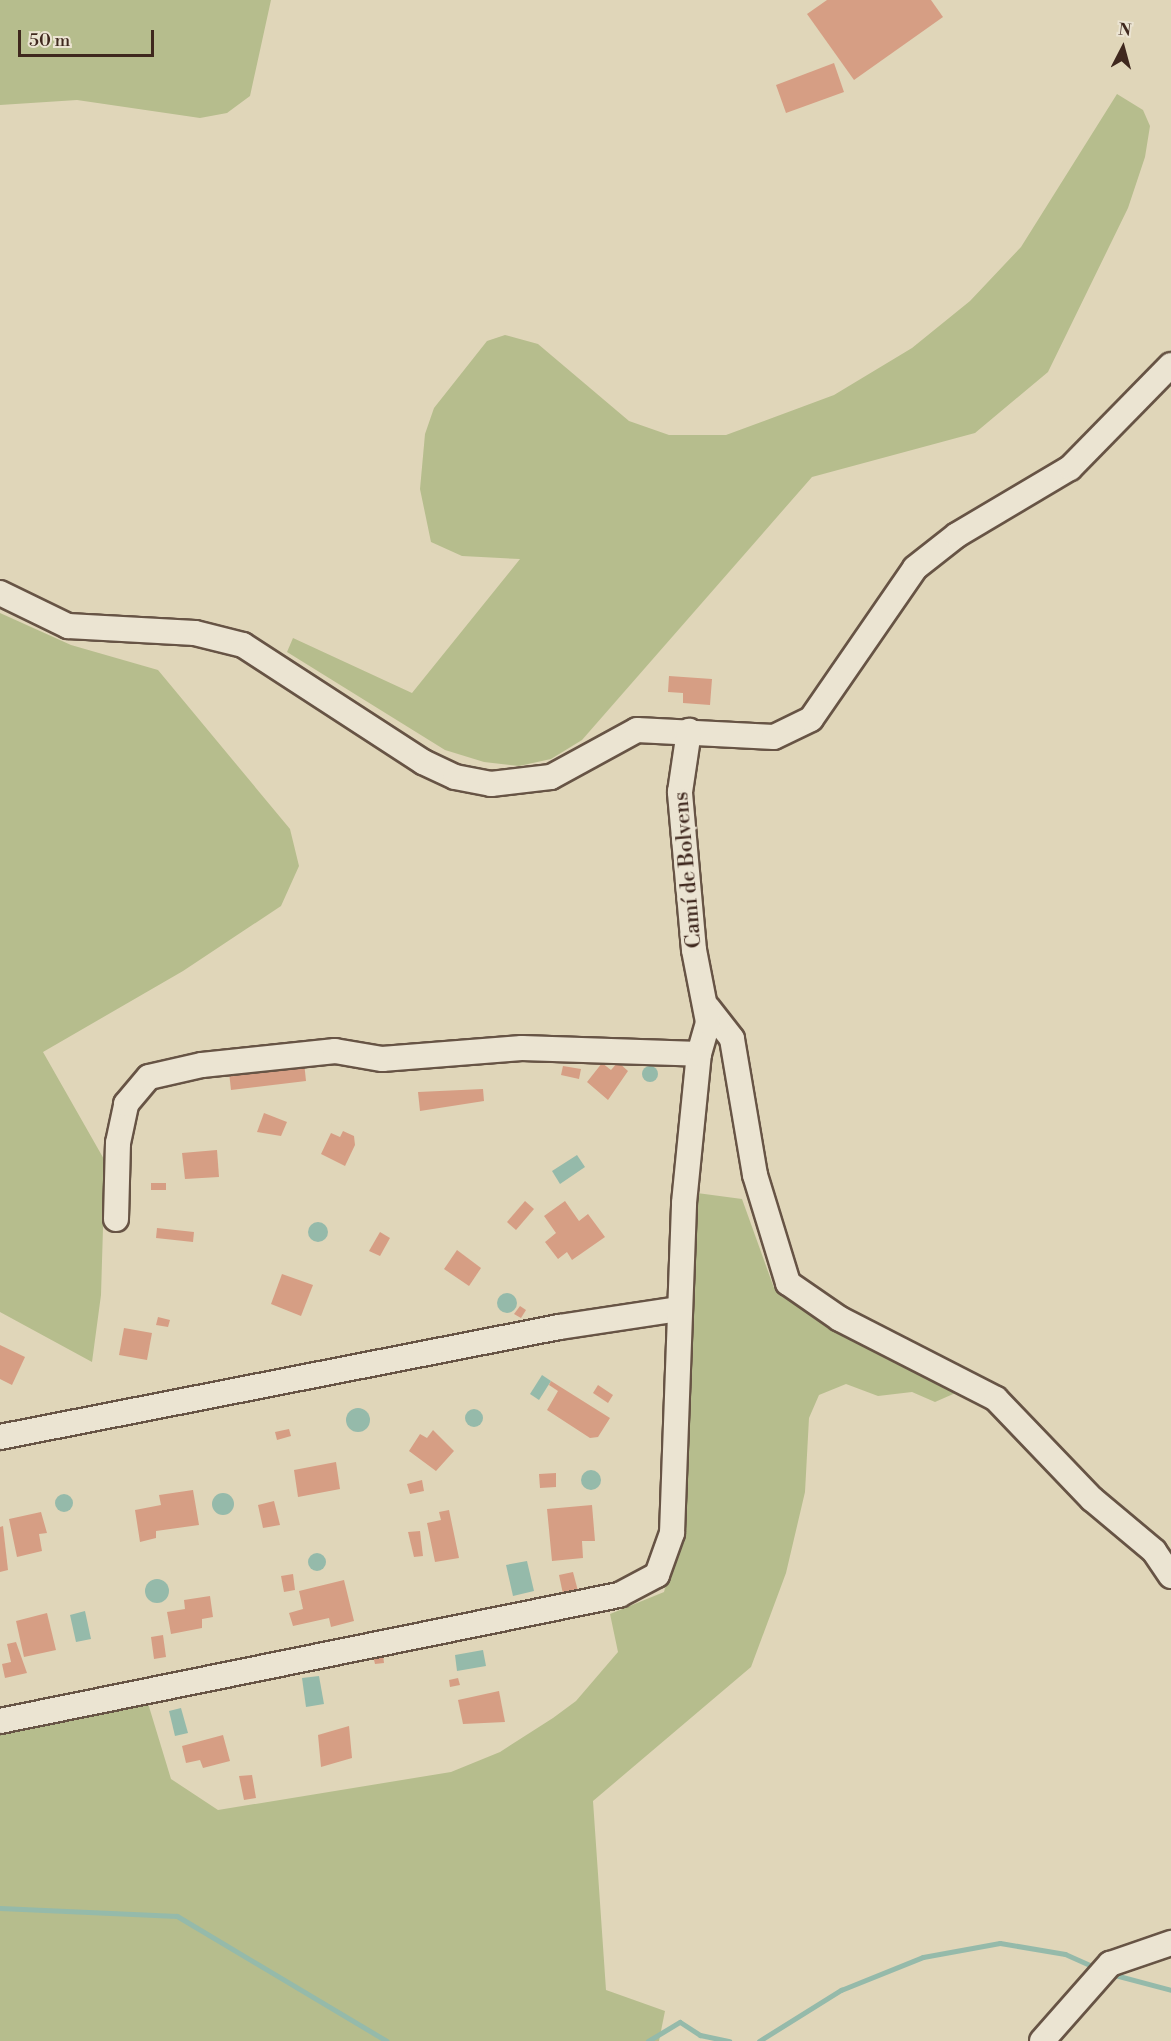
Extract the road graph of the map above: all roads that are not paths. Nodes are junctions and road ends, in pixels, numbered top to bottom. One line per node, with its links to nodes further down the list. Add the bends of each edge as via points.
1 (1171, 365): 3 (street, via 1070,468 957,535 915,568 834,689 800,728 774,736)
2 (0, 593): 3 (street, via 68,626 195,633 243,645 455,777 522,784 575,768 622,735 651,728)
3 (689, 731): 4 (street, Camí de Bolvens, via 680,792 694,950)
4 (708, 1008): 5 (street); 9 (street, via 732,1039 755,1175 788,1283 840,1319 996,1399 1092,1499 1154,1551)
5 (699, 1054): 6 (street, via 522,1048 382,1059 335,1051 202,1065 149,1077 126,1104 118,1143); 7 (street)
6 (116, 1219)
7 (678, 1309): 8 (street, via 559,1327); 10 (street, via 672,1533 662,1568 646,1586)
8 (0, 1437)
9 (1171, 1576)
10 (0, 1721)
11 (1171, 1943): 12 (street, via 1102,1972)
12 (1042, 2041)

